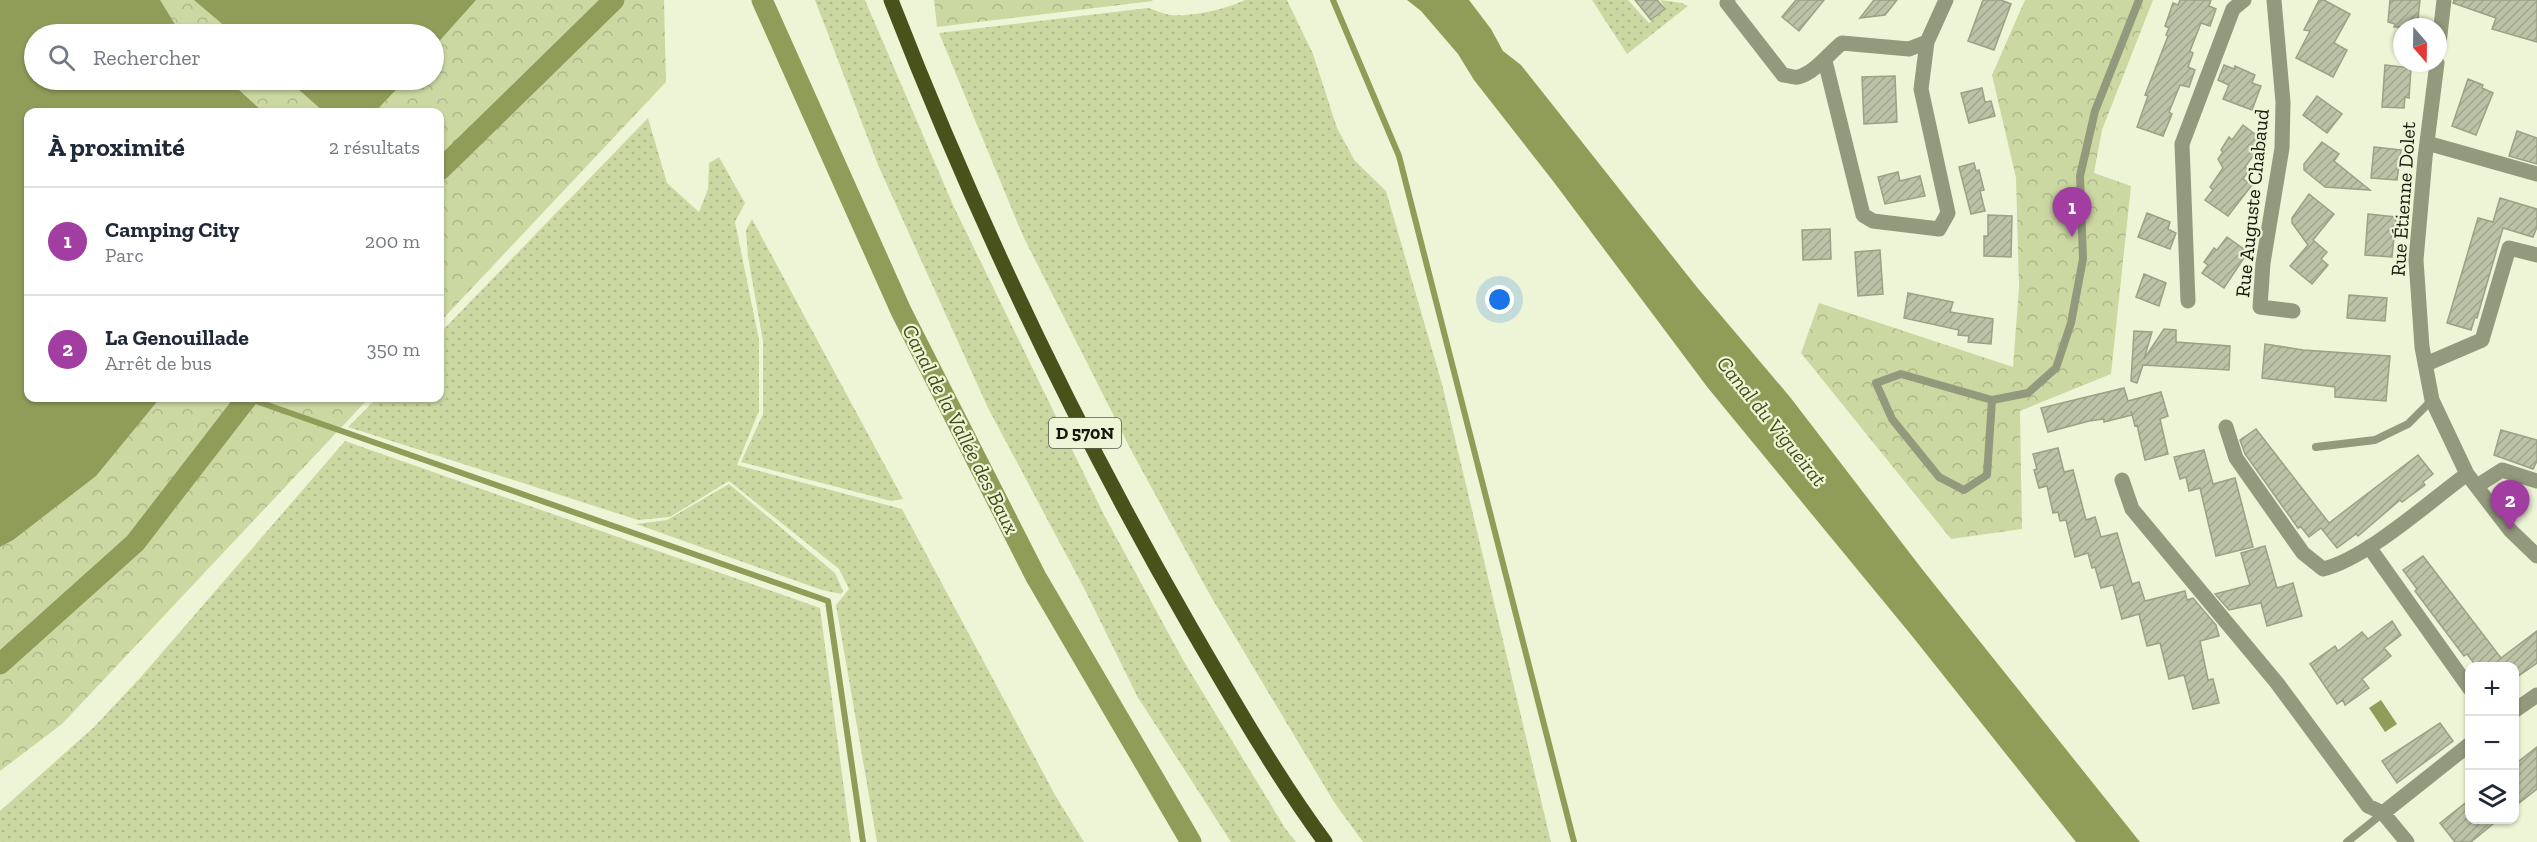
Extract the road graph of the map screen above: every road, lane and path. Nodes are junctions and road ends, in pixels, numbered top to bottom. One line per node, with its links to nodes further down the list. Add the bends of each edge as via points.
1 (891, 0): 32 (main road, D 570N, via 967,185 1056,375 1124,507 1244,719)
2 (1728, 0): 10 (street, via 1783,75 1798,77)
3 (1946, 0): 9 (street)
4 (2139, 0): 18 (lane, via 2092,122 2080,176 2083,259 2071,322 2056,368 2028,393)
5 (2244, 0): 15 (street, via 2233,9 2182,144)
6 (2274, 0): 16 (street, Rue Auguste Chabaud, via 2283,102 2282,148 2260,307)
7 (2444, 0): 8 (street)
8 (2442, 18)
9 (1927, 42): 10 (street, via 1909,48 1842,43); 10 (street, via 1921,88 1948,213 1939,229 1873,221 1863,215)
10 (1825, 61)
11 (2436, 72): 12 (street, Rue Étienne Dolet)
12 (2427, 143): 13 (street); 17 (street, Rue Étienne Dolet, via 2416,260)
13 (2537, 174)
14 (2537, 255): 17 (street, via 2509,248 2482,340)
15 (2188, 301)
16 (2293, 311)
17 (2426, 364): 19 (street, Rue Étienne Dolet)
18 (1992, 400): 18 (lane, via 1901,374 1876,383 1892,419 1939,477 1964,490 1987,475)
19 (2432, 400): 21 (lane, via 2408,424 2375,441); 23 (street, Rue Étienne Dolet)
20 (2226, 427): 25 (street, via 2236,458 2303,553 2323,569 2340,565)
21 (2316, 447)
22 (2122, 480): 31 (street, via 2132,509 2277,684 2368,806)
23 (2472, 480): 24 (street, via 2502,470); 25 (street); 26 (street, Rue Étienne Dolet, via 2510,530)
24 (2537, 481)
25 (2369, 547): 27 (street)
26 (2537, 556)
27 (2465, 683)
28 (2537, 695): 29 (street)
29 (2519, 708)
30 (2465, 747): 31 (street)
31 (2384, 813): 33 (lane); 34 (street)
32 (1325, 842)
33 (2347, 842)
34 (2407, 842)

